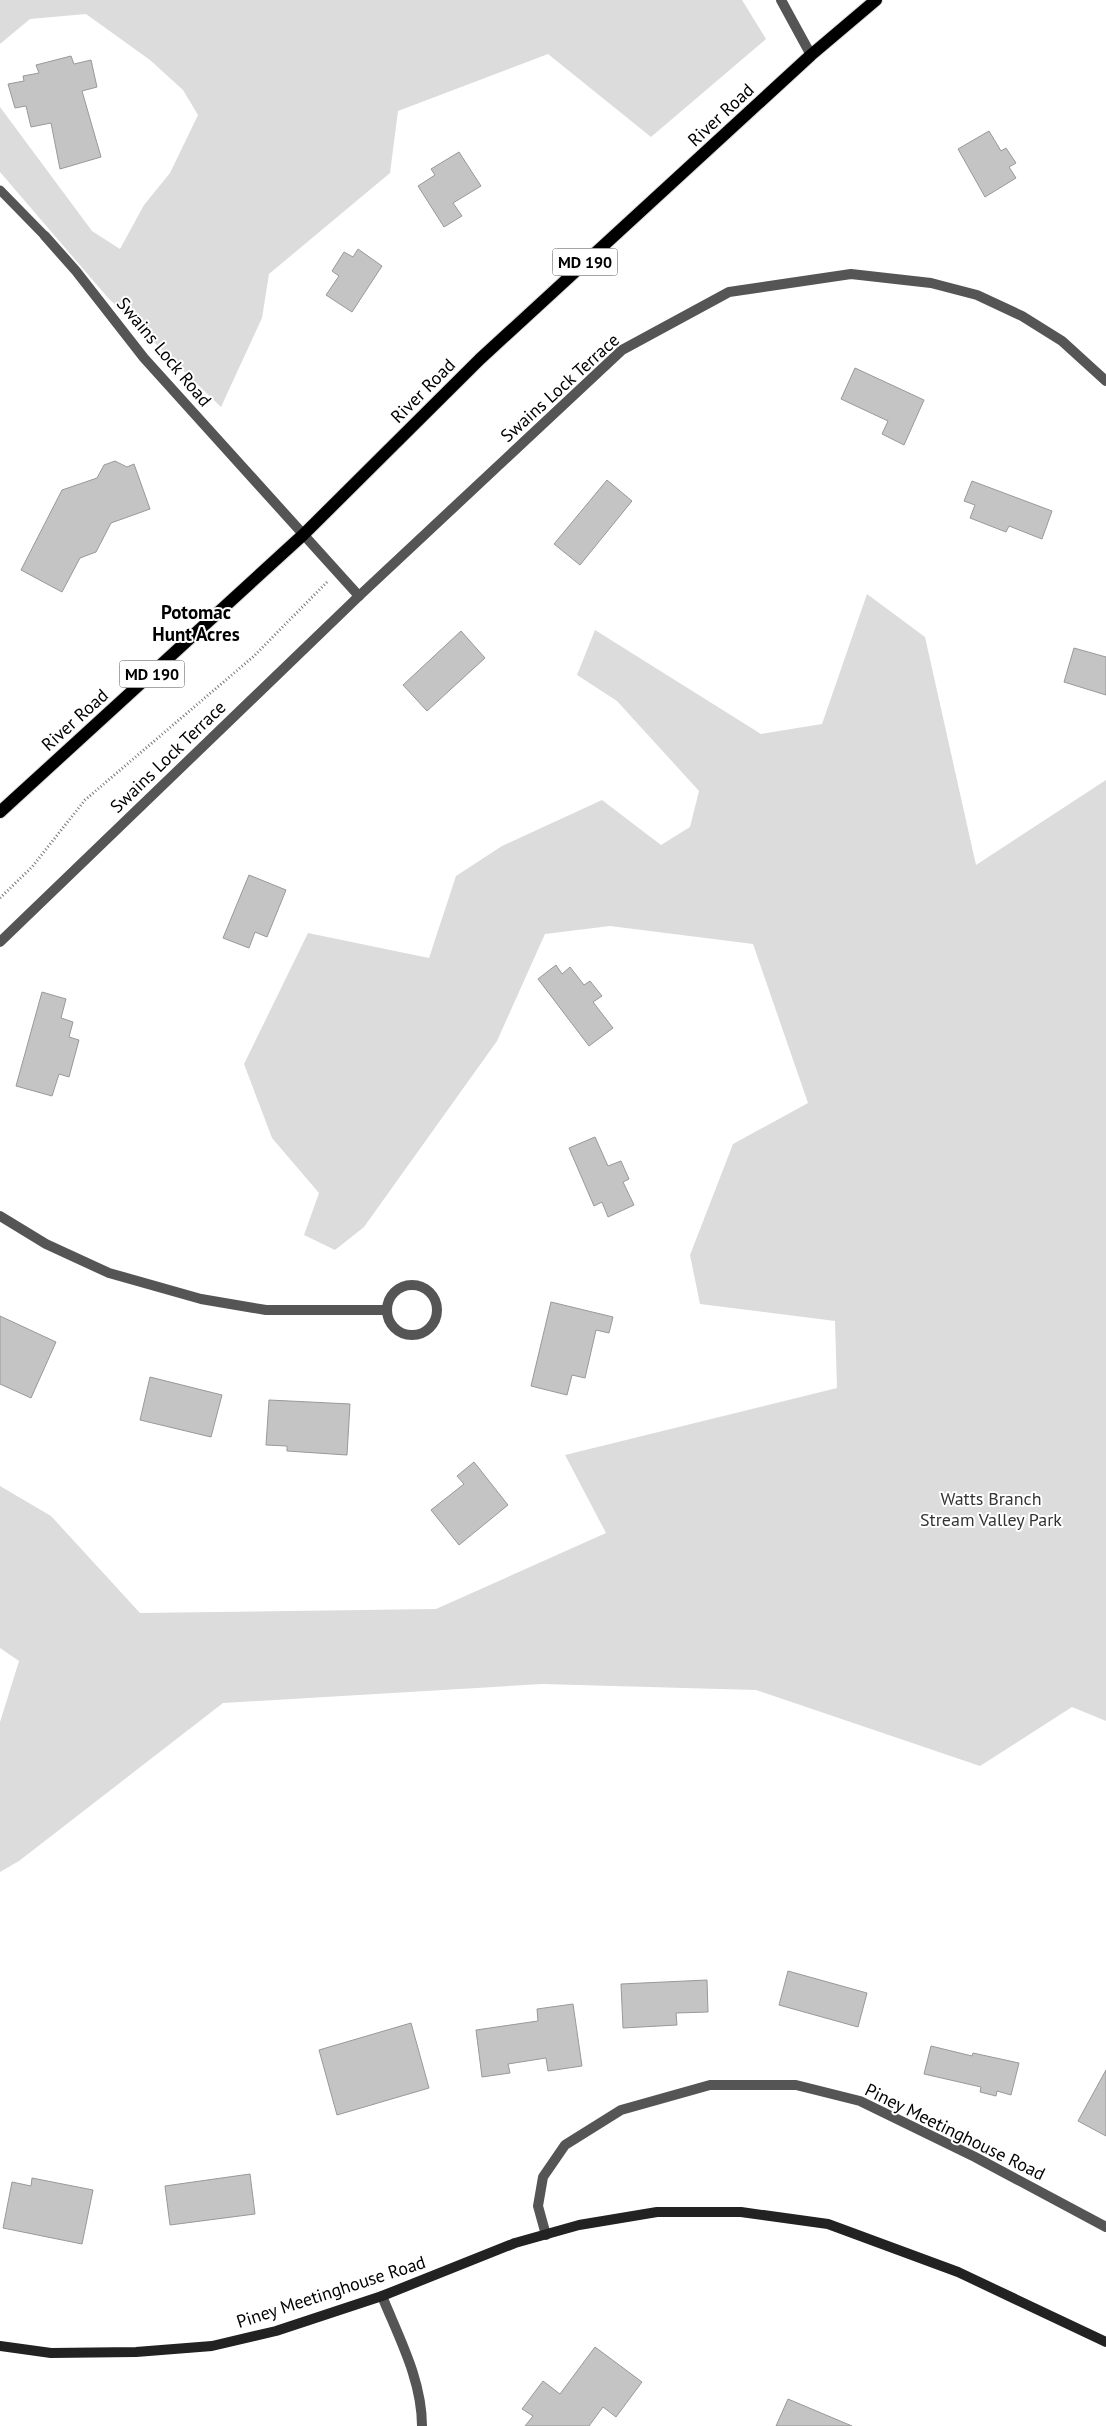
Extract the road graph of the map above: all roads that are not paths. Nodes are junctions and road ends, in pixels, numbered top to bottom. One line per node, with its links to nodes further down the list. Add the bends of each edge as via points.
1 (781, 0): 3 (street)
2 (876, 0): 3 (main road, River Road / MD 190)
3 (811, 55): 7 (main road, River Road / MD 190, via 480,358)
4 (0, 190): 5 (lane, Swains Lock Road)
5 (45, 236): 7 (street, Swains Lock Road, via 144,358)
6 (1106, 381): 8 (street, Swains Lock Terrace, via 1062,341 1022,316 978,295 931,283 851,274 729,292 622,350)
7 (304, 534): 8 (street); 9 (main road, River Road / MD 190)
8 (359, 596): 10 (street, Swains Lock Terrace)
9 (0, 812)
10 (0, 942)
11 (0, 1216): 12 (street, via 46,1244 109,1272 201,1299 266,1310)
12 (386, 1310): 12 (street, via 392,1326 407,1334 424,1331 435,1318 437,1310 431,1293 416,1285 402,1287 392,1294)
13 (1106, 2227): 14 (street, Piney Meetinghouse Road, via 975,2157 860,2101 796,2085 710,2085 621,2110 565,2145 542,2177 538,2206)
14 (546, 2234): 15 (main road, Piney Meetinghouse Road); 16 (main road, Piney Meetinghouse Road, via 657,2212 740,2212 828,2224 958,2272)
15 (382, 2296): 17 (main road, Piney Meetinghouse Road, via 276,2331 212,2346 60,2353); 18 (street, via 412,2368 422,2410)
16 (1106, 2342)
17 (0, 2346)
18 (422, 2426)

